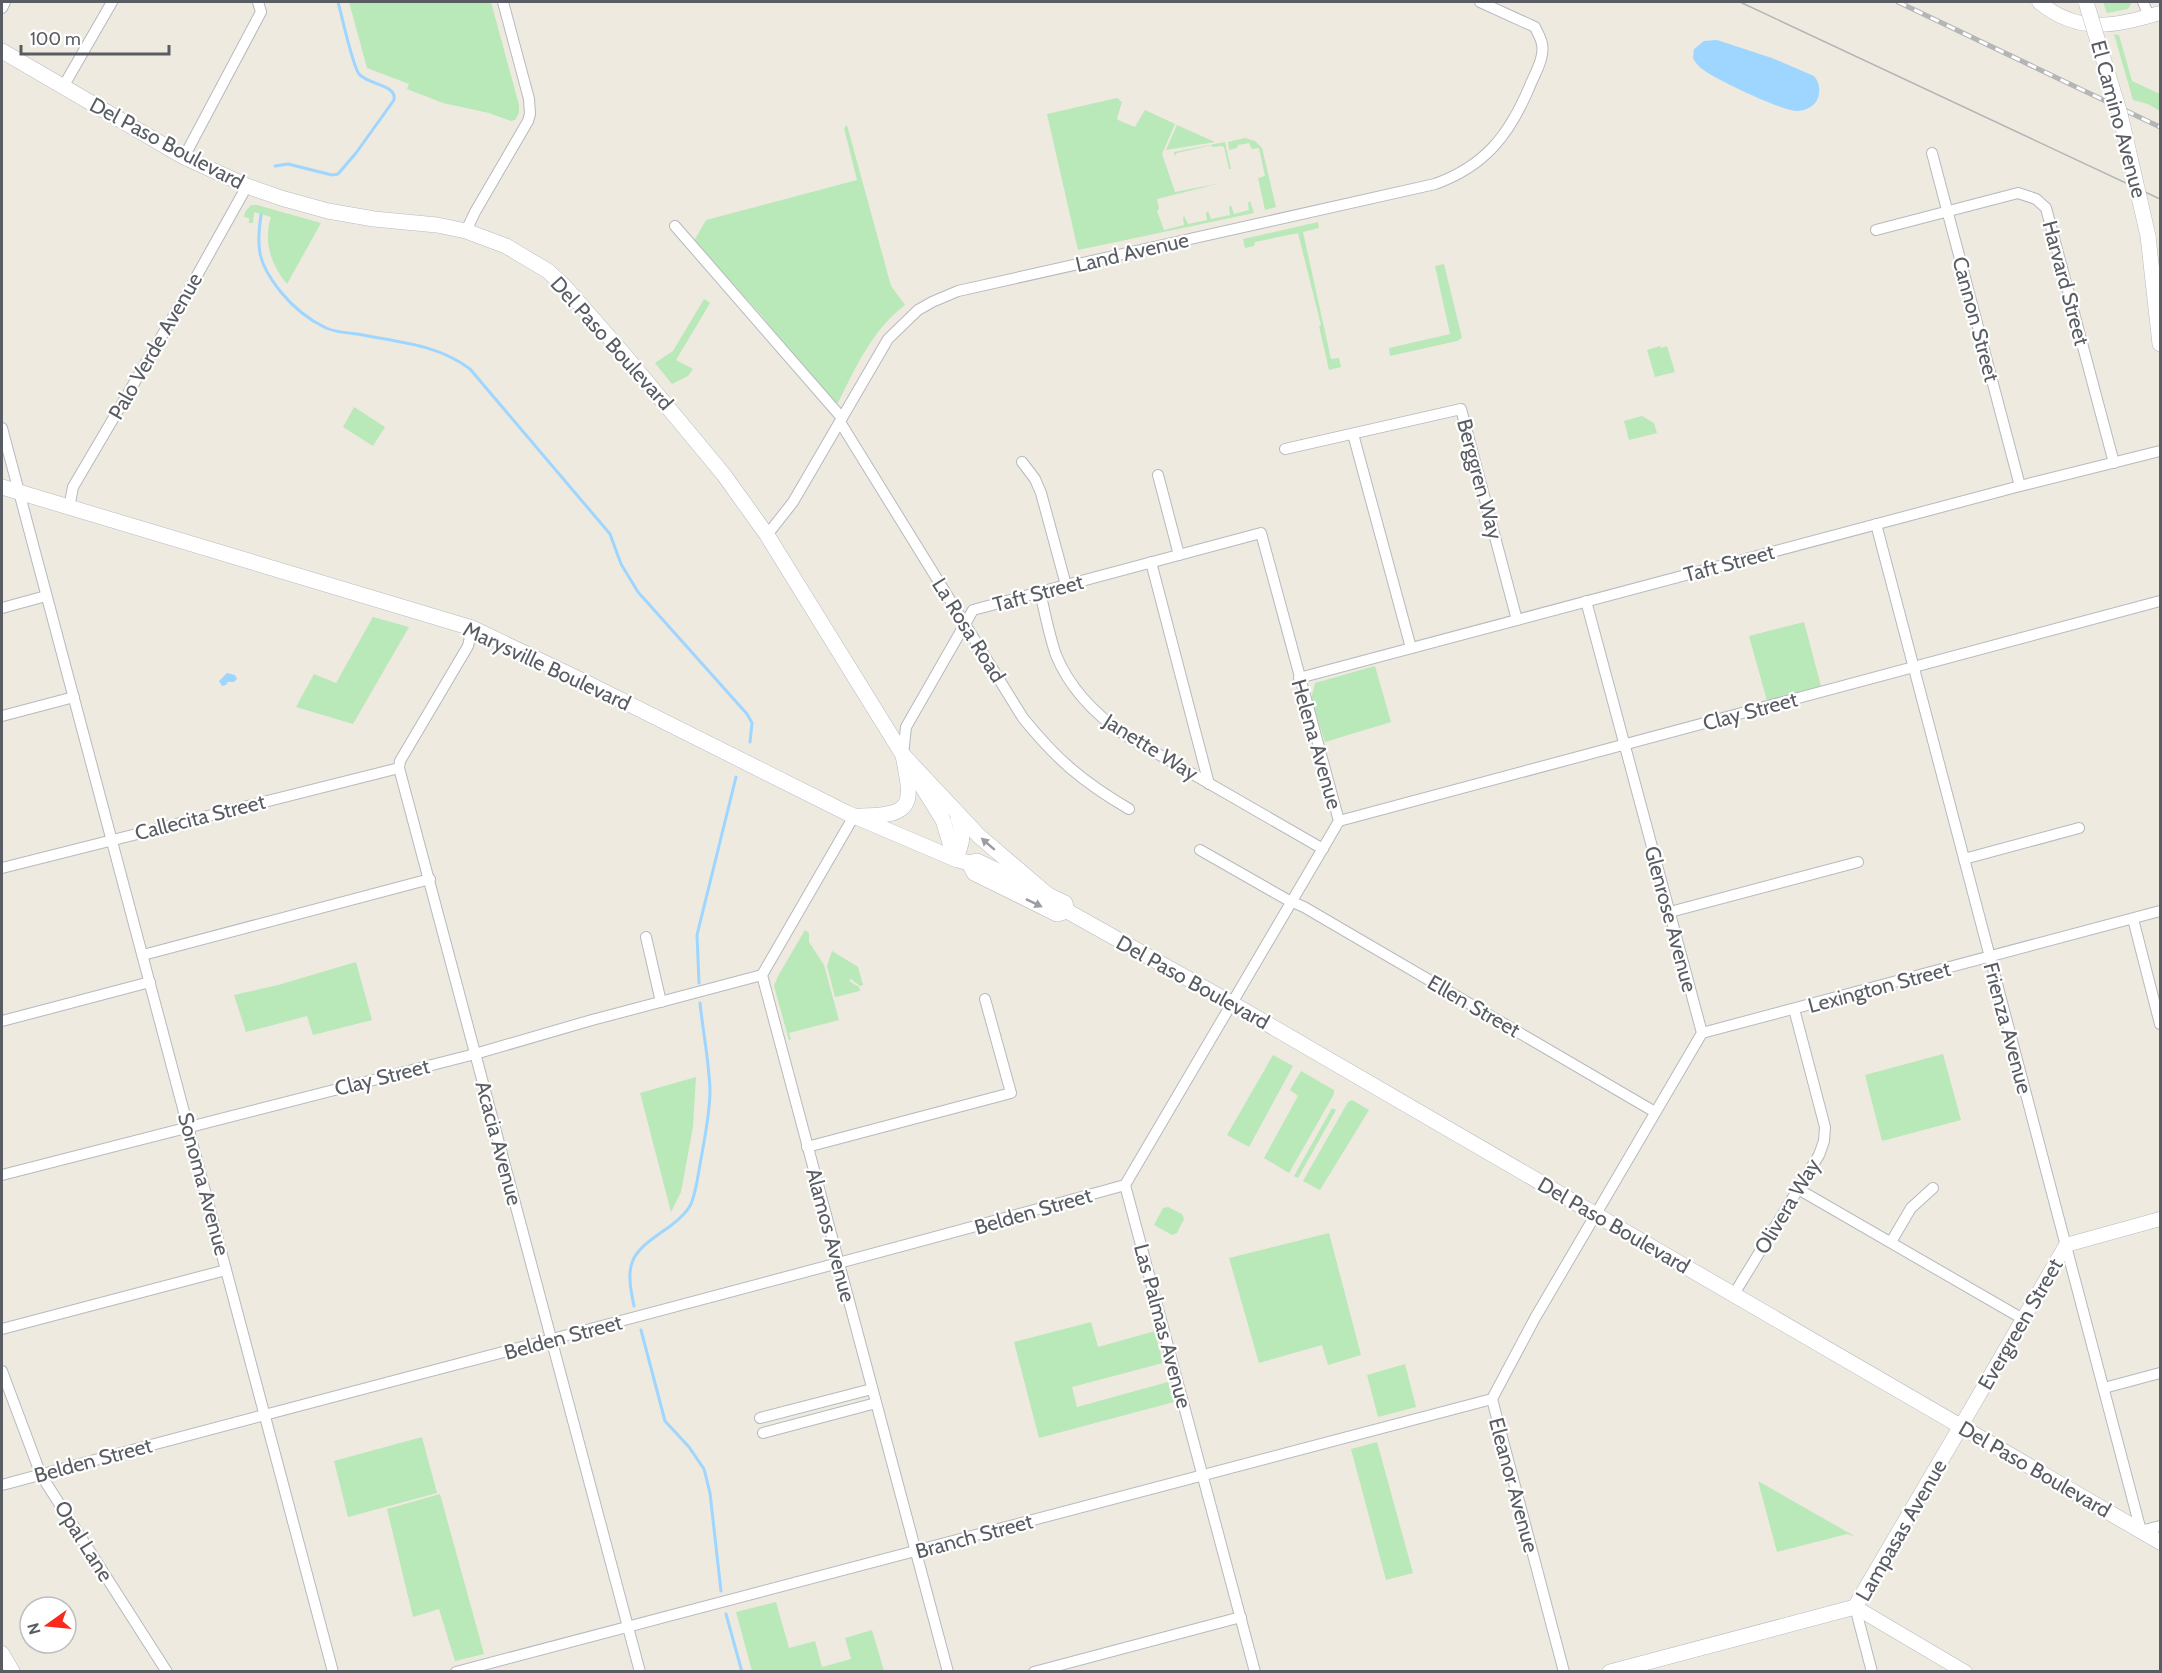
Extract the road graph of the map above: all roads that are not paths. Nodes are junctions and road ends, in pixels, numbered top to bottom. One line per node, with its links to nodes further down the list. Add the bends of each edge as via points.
1 (5, 2): 9 (street)
2 (112, 2): 12 (street)
3 (258, 2): 14 (street, via 261,12)
4 (503, 2): 19 (street, via 530,114)
5 (1480, 2): 21 (street, Land Avenue, via 1535,27 1543,45 1536,71 1507,131 1489,153 1456,175 1421,187 945,296 918,310 895,331)
6 (2039, 2): 10 (street, via 2062,17 2086,25)
7 (2086, 2): 20 (main road, El Camino Avenue, bridge, via 2120,114 2148,236)
8 (2143, 2): 10 (street)
9 (2, 8)
10 (2155, 15)
11 (2, 51): 12 (main road, Del Paso Boulevard)
12 (63, 87): 14 (main road, Del Paso Boulevard)
13 (1932, 153): 16 (street, Cannon Street)
14 (184, 157): 15 (main road, Del Paso Boulevard)
15 (247, 186): 19 (main road, Del Paso Boulevard, via 345,214); 32 (street, Palo Verde Avenue, via 73,487)
16 (1948, 212): 18 (street, Harvard Street); 27 (street, Harvard Street, via 2018,193 2036,199 2046,208); 29 (street, Cannon Street)
17 (675, 226): 21 (street, La Rosa Road)
18 (1876, 230)
19 (466, 231): 35 (main road, Del Paso Boulevard, via 518,251 565,287 702,448)
20 (2160, 344)
21 (841, 420): 35 (street, Land Avenue, via 784,515); 45 (street, La Rosa Road)
22 (2, 428): 31 (street, Sonoma Avenue)
23 (1353, 434): 24 (street, Berggren Way); 44 (street, Berggren Way, via 1461,409); 47 (street)
24 (1285, 449)
25 (2160, 451): 27 (street, Taft Street)
26 (1022, 462): 38 (street, via 1041,493)
27 (2114, 462): 29 (street, Taft Street)
28 (1158, 475): 36 (street)
29 (2020, 486): 33 (street, Taft Street)
30 (2, 487): 31 (main road, Marysville Boulevard)
31 (19, 492): 32 (main road, Marysville Boulevard); 40 (street, Sonoma Avenue)
32 (69, 508): 46 (main road, Marysville Boulevard)
33 (1876, 525): 41 (street, Taft Street); 48 (street, Frienza Avenue)
34 (1261, 532): 36 (street, Taft Street); 49 (street, Helena Avenue)
35 (767, 535): 53 (main road, Del Paso Boulevard)
36 (1179, 555): 37 (street, Taft Street)
37 (1151, 562): 38 (street, Taft Street); 55 (street)
38 (1066, 585): 39 (street, Taft Street)
39 (1040, 592): 45 (street, Taft Street, via 973,610); 55 (street, Janette Way, via 1056,653 1082,698 1125,735)
40 (46, 596): 43 (street); 50 (street, Sonoma Avenue)
41 (1586, 601): 44 (street, Taft Street); 52 (street, Glenrose Avenue)
42 (2160, 601): 48 (street, Clay Street)
43 (2, 608)
44 (1517, 620): 47 (street, Taft Street)
45 (965, 624): 53 (street, Taft Street, via 906,727); 56 (street, La Rosa Road, via 1040,740 1079,778)
46 (472, 628): 54 (street, via 468,646); 58 (main road, Marysville Boulevard)
47 (1411, 648): 49 (street, Taft Street)
48 (1913, 668): 52 (street, Clay Street); 64 (street, Frienza Avenue)
49 (1299, 678): 59 (street, Helena Avenue)
50 (74, 697): 51 (street); 61 (street, Sonoma Avenue)
51 (2, 716)
52 (1625, 745): 59 (street, Clay Street); 73 (street, Glenrose Avenue)
53 (903, 755): 57 (main road, Del Paso Boulevard); 58 (main road, via 910,791 902,809 885,816); 65 (main road, via 943,820)
54 (399, 768): 61 (street, Callecita Street); 68 (street, Acacia Avenue)
55 (1209, 784): 62 (street, Janette Way)
56 (1129, 809)
57 (957, 815): 65 (main road, via 963,830); 69 (main road, Del Paso Boulevard, one-way to 57)
58 (854, 816): 65 (main road, Marysville Boulevard); 78 (street)
59 (1339, 821): 62 (street, Helena Avenue)
60 (2079, 828): 64 (street)
61 (112, 839): 67 (street, Callecita Street); 76 (street, Sonoma Avenue)
62 (1323, 849): 70 (street, Helena Avenue)
63 (1200, 850): 70 (street)
64 (1964, 859): 77 (street, Frienza Avenue)
65 (962, 861): 69 (main road, Marysville Boulevard, via 977,861); 71 (main road, Marysville Boulevard, one-way to 71, via 974,873 1047,909 1058,914)
66 (1858, 862): 73 (street)
67 (2, 868)
68 (430, 879): 76 (street); 87 (street, Acacia Avenue)
69 (1048, 895): 71 (main road, Marysville Boulevard, via 1065,903)
70 (1293, 900): 82 (street, Helena Avenue); 88 (street, Ellen Street)
71 (1067, 910): 82 (main road, Del Paso Boulevard)
72 (2160, 911): 74 (street, Lexington Street)
73 (1670, 912): 86 (street, Glenrose Avenue)
74 (2133, 919): 77 (street, Lexington Street); 85 (street)
75 (646, 937): 81 (street)
76 (143, 955): 79 (street, Sonoma Avenue)
77 (1990, 957): 83 (street, Lexington Street); 98 (street, Frienza Avenue)
78 (762, 975): 81 (street, Clay Street); 90 (street, Alamos Avenue)
79 (150, 982): 84 (street); 89 (street, Sonoma Avenue)
80 (985, 999): 90 (street, via 1011,1094)
81 (661, 1002): 87 (street, Clay Street)
82 (1233, 1004): 92 (street); 95 (main road, Del Paso Boulevard)
83 (1794, 1009): 86 (street, Lexington Street); 94 (street, Olivera Way, via 1825,1134 1819,1155)
84 (2, 1021)
85 (2160, 1024)
86 (1702, 1033): 88 (street)
87 (475, 1054): 89 (street, Clay Street); 104 (street, Acacia Avenue)
88 (1655, 1112): 95 (street)
89 (188, 1126): 91 (street, Clay Street); 100 (street, Sonoma Avenue)
90 (807, 1147): 99 (street, Alamos Avenue)
91 (2, 1175)
92 (1125, 1185): 99 (street, Belden Street); 118 (street, Las Palmas Avenue)
93 (1933, 1188): 97 (street, via 1911,1208)
94 (1798, 1189): 97 (street); 101 (street, Olivera Way)
95 (1596, 1214): 101 (main road, Del Paso Boulevard); 109 (street, Eleanor Avenue)
96 (2160, 1219): 98 (street, Evergreen Street)
97 (1891, 1242): 102 (street)
98 (2066, 1245): 102 (street, Evergreen Street); 107 (street, Frienza Avenue)
99 (839, 1264): 104 (street, Belden Street); 108 (street, Alamos Avenue)
100 (226, 1270): 103 (street); 111 (street, Sonoma Avenue)
101 (1734, 1294): 114 (main road, Del Paso Boulevard)
102 (2023, 1319): 114 (street, Evergreen Street)
103 (2, 1329)
104 (552, 1341): 111 (street, Belden Street); 126 (street, Acacia Avenue)
105 (2, 1371): 117 (street, Opal Lane)
106 (2160, 1373): 107 (street)
107 (2104, 1388): 121 (street, Frienza Avenue)
108 (872, 1389): 110 (street, Alamos Avenue); 112 (street)
109 (1492, 1399): 118 (street, Branch Street); 136 (street, Eleanor Avenue)
110 (876, 1403): 115 (street); 123 (street, Alamos Avenue)
111 (265, 1414): 117 (street, Belden Street); 130 (street, Sonoma Avenue)
112 (774, 1414): 113 (street); 115 (street)
113 (760, 1418)
114 (1961, 1426): 121 (main road, Del Paso Boulevard); 124 (main road, Lampasas Avenue)
115 (777, 1429): 116 (street)
116 (763, 1433)
117 (41, 1474): 119 (street, Belden Street); 129 (street, Opal Lane)
118 (1203, 1475): 123 (street, Branch Street); 125 (street, Las Palmas Avenue)
119 (2, 1485)
120 (2160, 1526): 121 (street)
121 (2141, 1531): 122 (main road, Del Paso Boulevard)
122 (2160, 1542)
123 (915, 1552): 126 (street, Branch Street); 133 (street, Alamos Avenue)
124 (1856, 1607): 137 (main road); 138 (street, Lampasas Avenue); 139 (street)
125 (1240, 1617): 134 (street); 135 (street, Las Palmas Avenue)
126 (629, 1625): 131 (street, Branch Street); 132 (street, Acacia Avenue)
127 (2, 1653): 128 (street)
128 (13, 1671)
129 (167, 1671)
130 (333, 1671)
131 (456, 1671)
132 (640, 1671)
133 (948, 1671)
134 (1034, 1671)
135 (1255, 1671)
136 (1564, 1671)
137 (1610, 1671)
138 (1872, 1671)
139 (1965, 1671)

